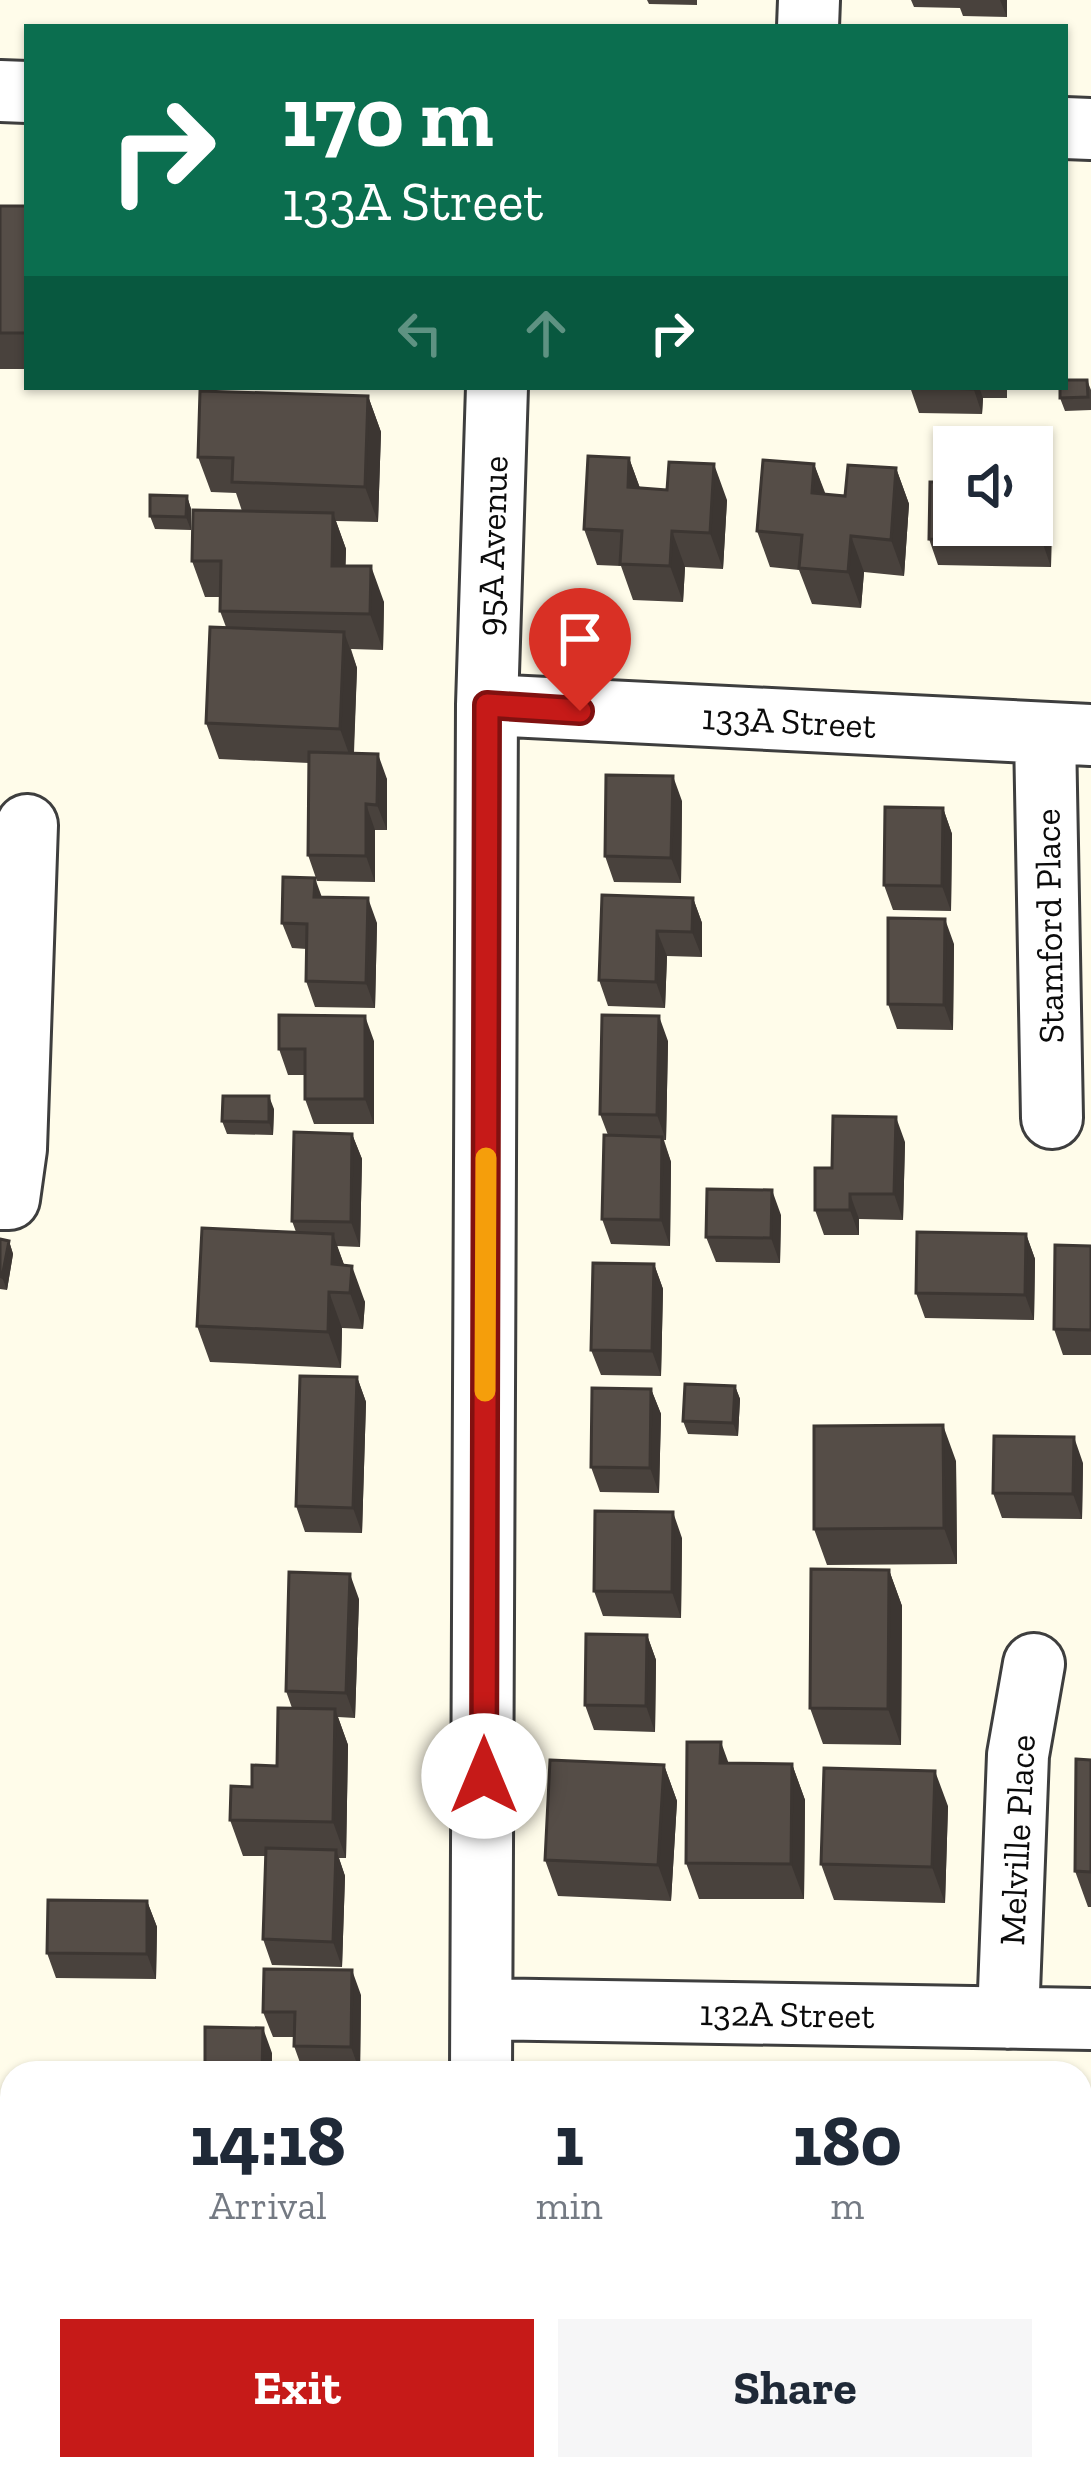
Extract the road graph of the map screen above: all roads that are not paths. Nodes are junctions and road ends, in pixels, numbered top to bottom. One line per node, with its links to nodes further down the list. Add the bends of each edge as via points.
1 (497, 390): 2 (street, 95A Avenue)
2 (487, 705): 3 (street, 133A Street); 8 (street, 95A Avenue)
3 (1068, 735): 5 (street, Stamford Place)
4 (27, 825): 6 (street, via 16,1149 9,1199)
5 (1052, 1118)
6 (0, 1199)
7 (1034, 1664): 9 (street, Melville Place, via 1018,1755)
8 (483, 2009): 9 (street, 132A Street); 11 (street, 95A Avenue)
9 (1008, 2018): 10 (street, 132A Street)
10 (1091, 2019)
11 (481, 2061)

